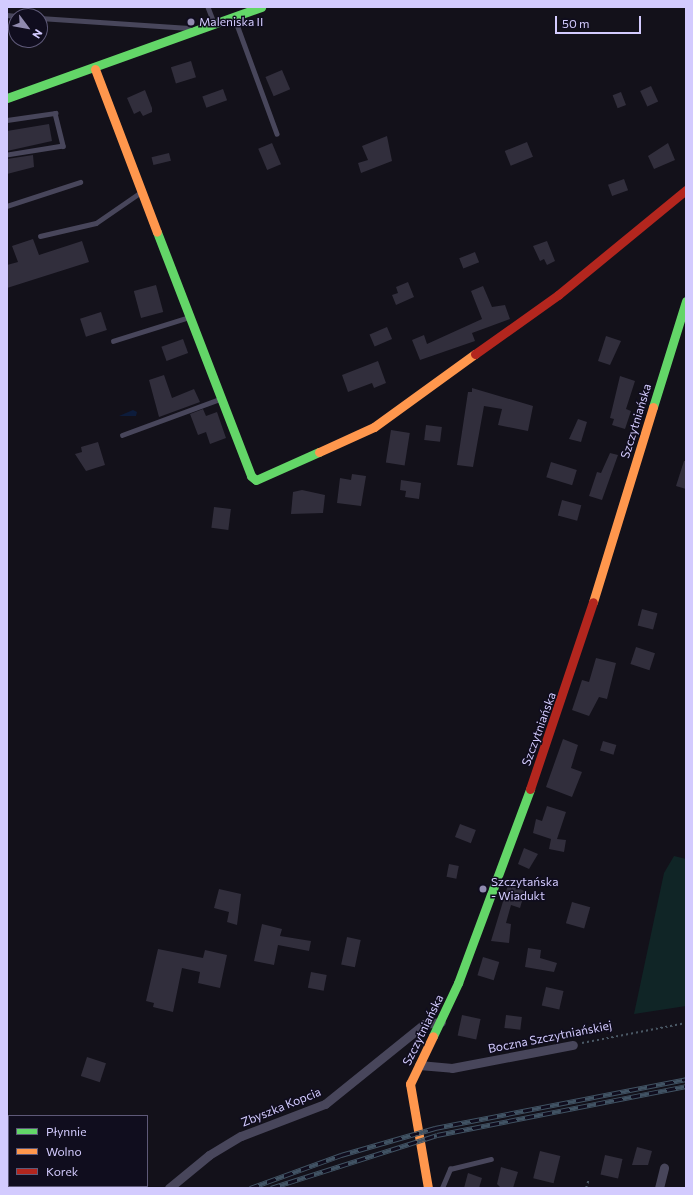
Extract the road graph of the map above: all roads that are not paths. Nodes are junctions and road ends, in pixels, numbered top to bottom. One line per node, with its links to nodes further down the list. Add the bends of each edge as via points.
1 (208, 7): 5 (lane)
2 (261, 7): 3 (street)
3 (234, 17): 5 (street); 10 (lane)
4 (48, 19): 6 (lane)
5 (215, 24): 6 (street)
6 (203, 29): 7 (street)
7 (95, 70): 8 (street); 14 (street)
8 (7, 98)
9 (7, 120): 11 (lane, via 55,112 63,146)
10 (277, 134)
11 (7, 155)
12 (80, 182): 15 (lane)
13 (686, 190): 20 (street, via 558,296 374,427 263,480 251,476)
14 (143, 191): 16 (lane, via 96,223); 18 (street)
15 (7, 206)
16 (40, 236)
17 (686, 301): 22 (street, Szczytniańska, via 560,708)
18 (190, 317): 19 (lane); 20 (street)
19 (113, 340)
20 (221, 398): 21 (lane)
21 (122, 435)
22 (441, 1022): 24 (street, Szczytniańska); 27 (street, Zbyszka Kopcia, via 424,1024 325,1104 241,1136 209,1155)
23 (573, 1045): 24 (street, Boczna Szczytniańskiej, via 452,1068)
24 (419, 1065): 28 (street, Szczytniańska, via 410,1084 413,1116 425,1157)
25 (491, 1159): 29 (lane, via 450,1169)
26 (664, 1168): 30 (street)
27 (169, 1188)
28 (428, 1188)
29 (442, 1188)
30 (659, 1188)

